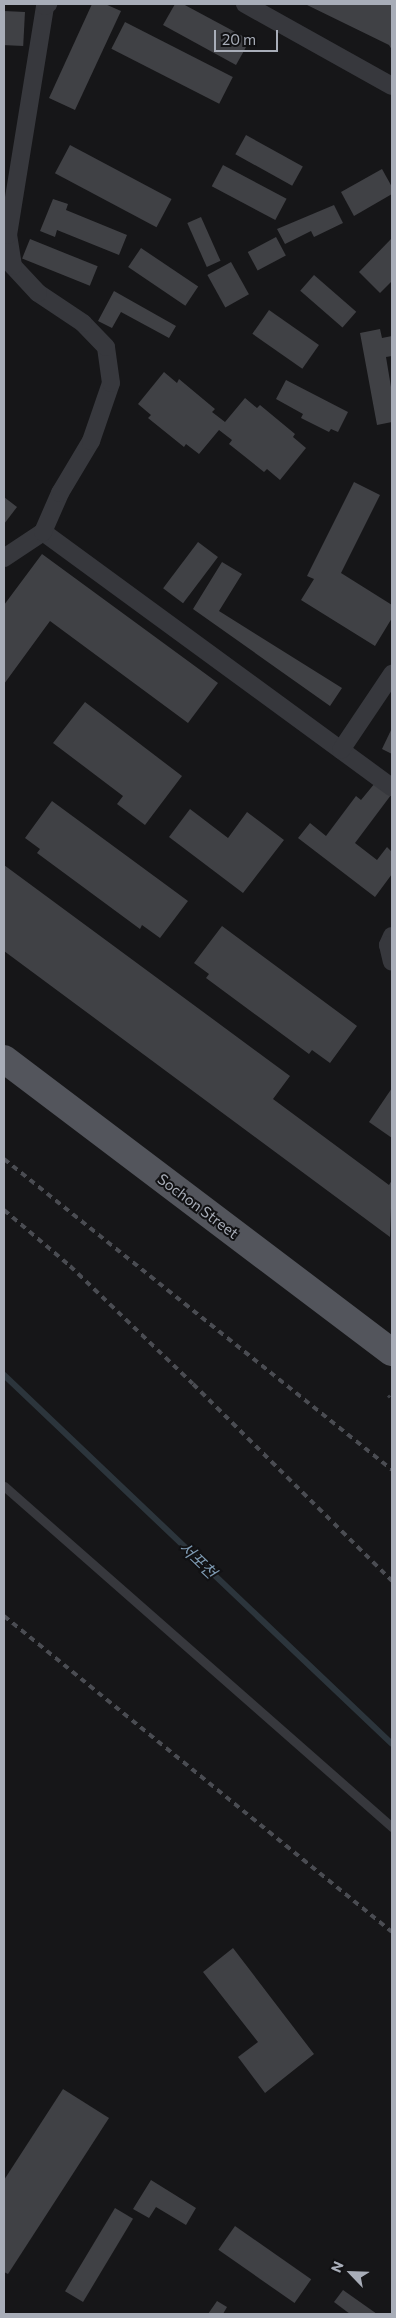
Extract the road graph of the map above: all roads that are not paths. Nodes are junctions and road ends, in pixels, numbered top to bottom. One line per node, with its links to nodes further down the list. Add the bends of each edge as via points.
1 (45, 4): 4 (street, via 8,235 13,266 38,293 83,323 106,347 111,384 91,441 60,493)
2 (245, 4): 3 (street)
3 (392, 86)
4 (42, 532): 5 (street); 7 (street)
5 (4, 558)
6 (392, 674): 7 (street)
7 (341, 750): 8 (street)
8 (392, 787)
9 (392, 936): 10 (street, via 388,945)
10 (392, 962)
11 (4, 1059): 12 (main road, Sochon Street)
12 (392, 1352)
13 (4, 1486): 14 (lane)
14 (392, 1827)

